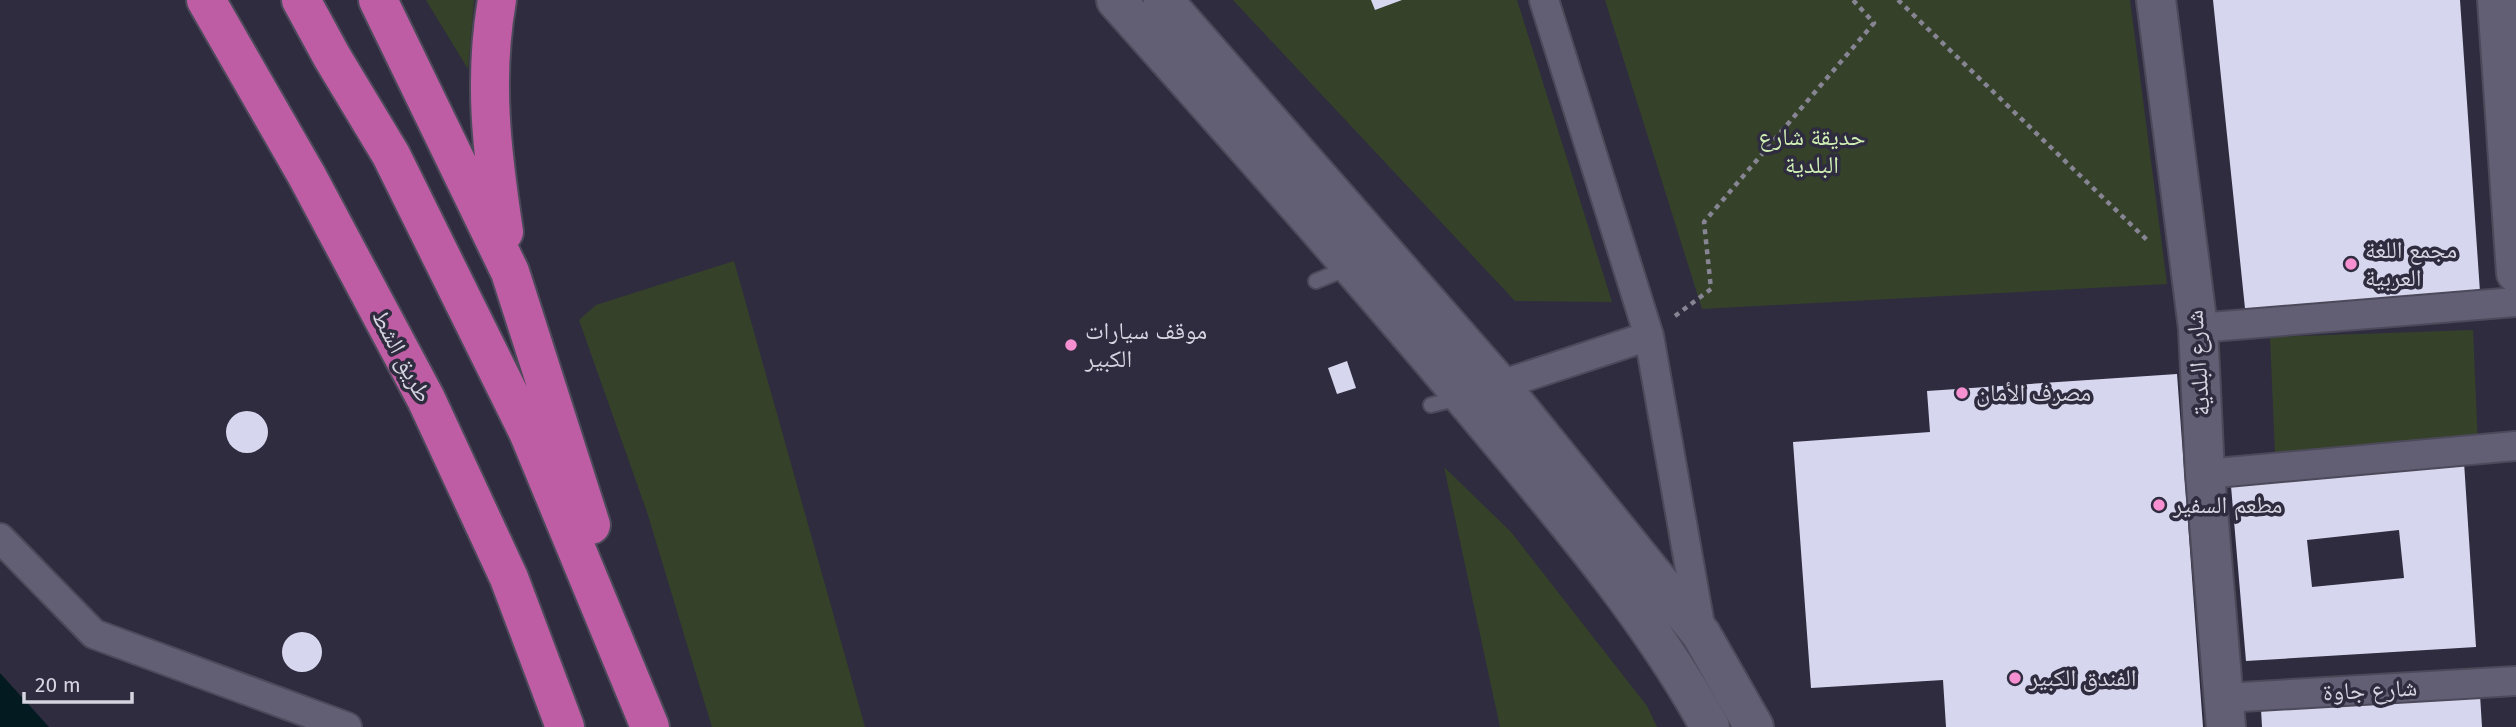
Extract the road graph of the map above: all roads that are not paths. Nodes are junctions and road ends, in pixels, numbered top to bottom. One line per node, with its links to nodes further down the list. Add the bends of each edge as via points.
1 (206, 0): 27 (highway, طريق الشط, via 426,399 509,578)
2 (301, 0): 28 (highway, via 391,155 528,432)
3 (378, 0): 12 (highway)
4 (497, 0): 12 (highway, via 490,41 492,151)
5 (1116, 0): 11 (main road)
6 (1163, 0): 18 (main road)
7 (1544, 0): 17 (street)
8 (2155, 0): 16 (main road, شارع البلدية)
9 (2497, 0): 10 (main road)
10 (2511, 122): 13 (main road)
11 (1352, 266): 14 (lane); 19 (main road)
12 (510, 272): 29 (highway)
13 (2516, 273)
14 (1316, 281)
15 (2516, 302): 16 (street)
16 (2198, 328): 21 (main road, شارع البلدية)
17 (1649, 335): 18 (street); 23 (street)
18 (1500, 384): 19 (street); 23 (main road)
19 (1447, 401): 30 (main road, via 1575,530 1668,658)
20 (2516, 446): 21 (street)
21 (2205, 474): 25 (main road, شارع البلدية)
22 (0, 538): 26 (street, via 93,634)
23 (1701, 634): 31 (main road)
24 (2516, 681): 25 (street, شارع جاوة)
25 (2225, 713)
26 (347, 727)
27 (565, 727)
28 (650, 727)
29 (656, 727)
30 (1710, 727)
31 (1754, 727)

